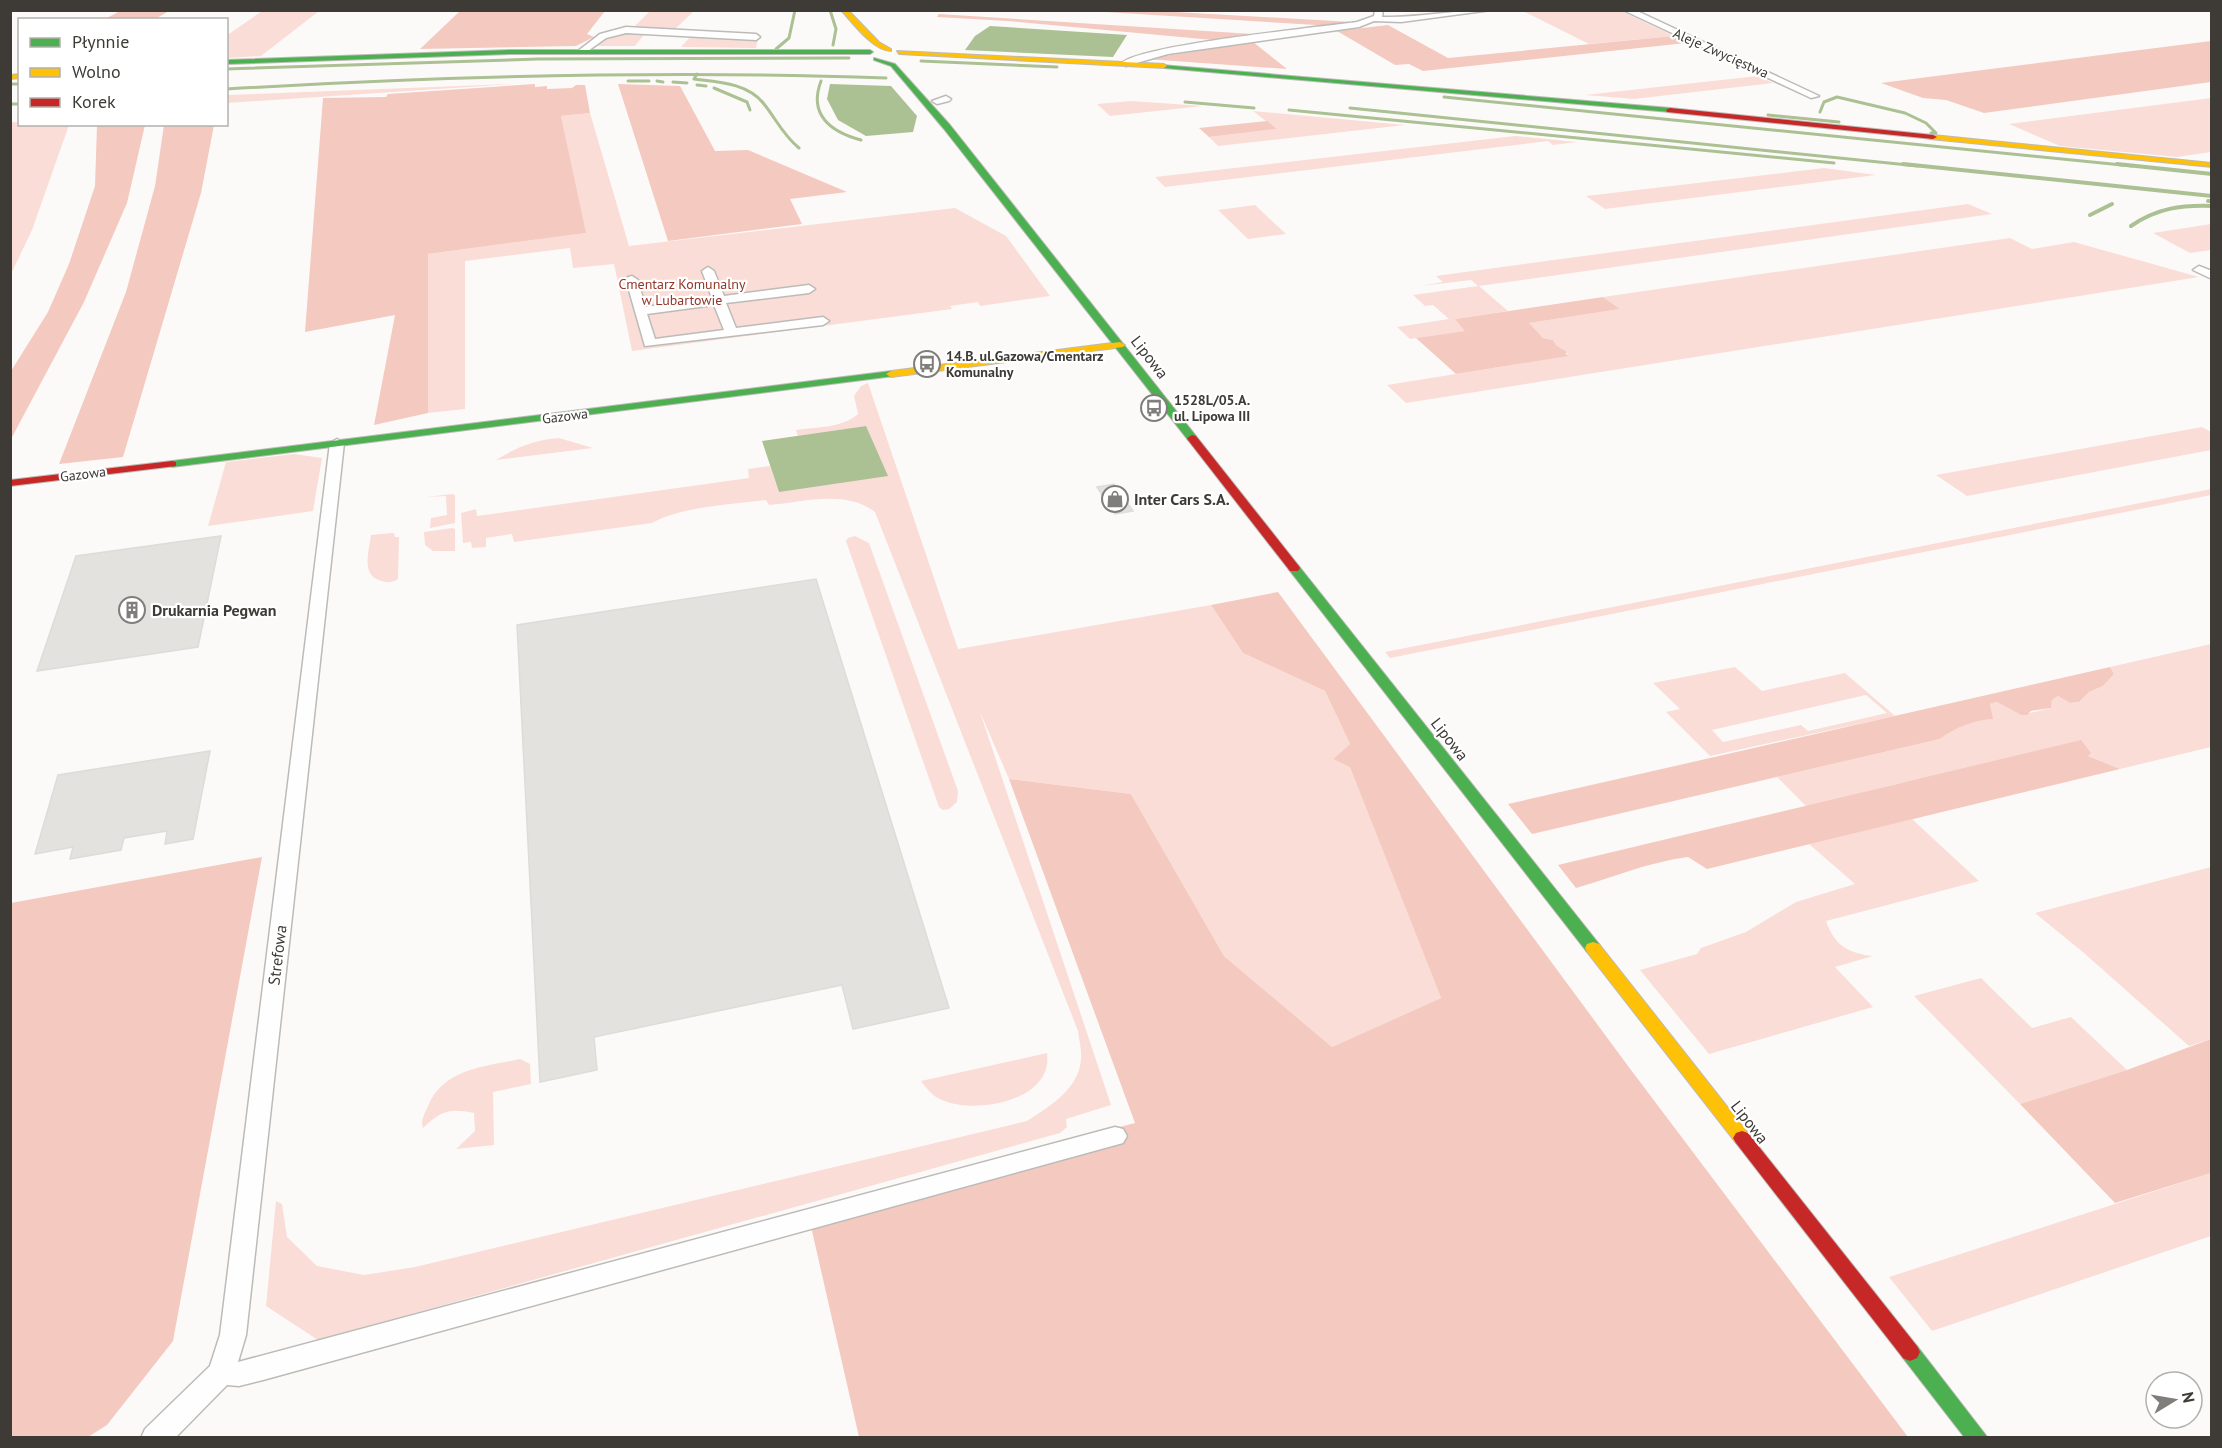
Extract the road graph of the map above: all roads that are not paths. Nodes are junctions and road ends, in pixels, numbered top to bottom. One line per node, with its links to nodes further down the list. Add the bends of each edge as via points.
1 (844, 10): 8 (main road, Lipowa); 9 (main road, Lipowa)
2 (1379, 10): 5 (street)
3 (1487, 10): 5 (street, via 1401,20)
4 (1627, 10): 12 (street, Aleje Zwycięstwa)
5 (1374, 19): 11 (street, via 1168,51)
6 (756, 37): 7 (street, via 634,30 603,36)
7 (582, 51): 8 (main road); 10 (main road)
8 (871, 54): 9 (main road)
9 (894, 56): 11 (main road); 23 (main road, Lipowa)
10 (228, 62)
11 (1126, 63): 13 (main road, via 1578,101)
12 (1814, 96)
13 (2211, 165)
14 (2199, 270): 16 (street)
15 (708, 271): 19 (street)
16 (2211, 276)
17 (632, 280): 20 (street)
18 (809, 289): 19 (street)
19 (719, 301): 20 (street); 22 (street)
20 (640, 311): 22 (street, via 650,343)
21 (823, 321): 22 (street)
22 (731, 333)
23 (1120, 345): 24 (main road, Gazowa); 29 (main road, Lipowa)
24 (337, 443): 25 (main road, Gazowa); 27 (street, Strefowa, via 233,1335)
25 (10, 483)
26 (1115, 1136): 27 (street, via 263,1368 239,1374)
27 (221, 1373): 28 (street, Strefowa)
28 (155, 1437)
29 (1978, 1437)

